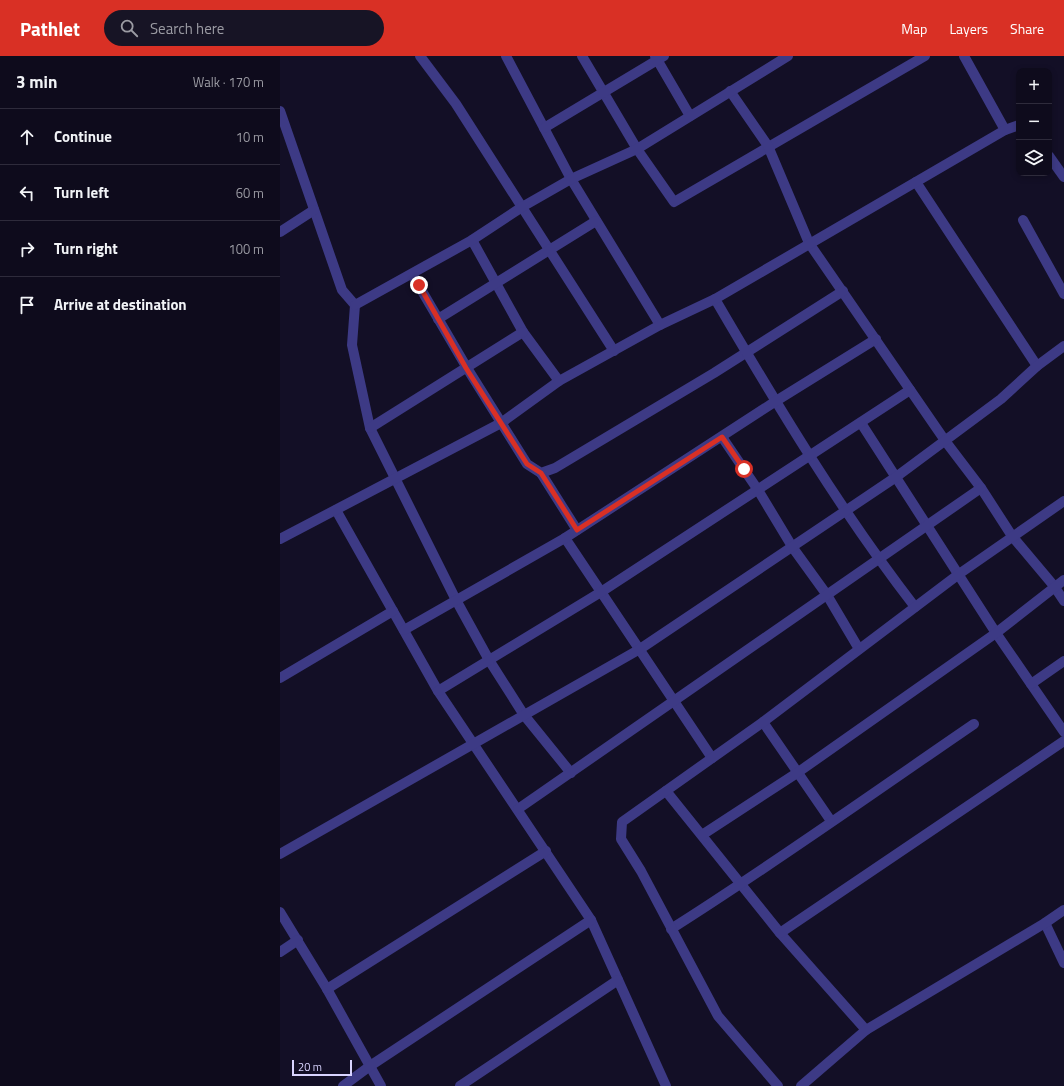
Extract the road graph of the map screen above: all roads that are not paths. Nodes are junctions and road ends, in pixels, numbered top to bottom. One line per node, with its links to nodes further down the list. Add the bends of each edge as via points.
1 (420, 56): 21 (street, via 456,104)
2 (506, 56): 13 (street)
3 (582, 56): 9 (street)
4 (788, 56): 8 (street)
5 (925, 56): 15 (street)
6 (964, 56): 14 (street)
7 (659, 57): 9 (street); 11 (street)
8 (730, 91): 11 (street); 15 (street)
9 (603, 92): 13 (street); 16 (street)
10 (280, 111): 22 (street)
11 (690, 116): 16 (street)
12 (1016, 126): 14 (street)
13 (544, 128): 19 (street)
14 (1005, 130): 20 (street)
15 (768, 146): 16 (street, via 674,202); 27 (street)
16 (637, 149): 19 (street)
17 (1052, 160): 18 (street)
18 (1064, 177)
19 (571, 179): 21 (street); 24 (street)
20 (916, 182): 27 (street); 42 (street)
21 (522, 207): 26 (street); 28 (street)
22 (314, 210): 25 (street); 34 (street, via 342,290)
23 (1023, 220): 32 (street)
24 (596, 221): 28 (street); 36 (street)
25 (280, 232)
26 (472, 240): 29 (street); 30 (street)
27 (809, 243): 31 (street); 33 (street)
28 (549, 250): 30 (street); 40 (street)
29 (412, 274): 34 (street); 35 (street)
30 (496, 282): 35 (street); 37 (street)
31 (842, 291): 38 (street); 41 (street)
32 (1064, 294)
33 (715, 299): 36 (street); 41 (street)
34 (355, 305): 49 (street, via 352,345)
35 (438, 318): 43 (street)
36 (660, 325): 40 (street)
37 (523, 332): 43 (street); 44 (street)
38 (876, 340): 45 (street); 46 (street)
39 (1064, 346): 42 (street)
40 (614, 351): 44 (street)
41 (746, 353): 46 (street); 53 (street, via 555,468)
42 (1037, 366): 51 (street, via 1001,399)
43 (466, 368): 48 (street); 49 (street)
44 (559, 382): 48 (street)
45 (910, 390): 47 (street); 51 (street)
46 (776, 401): 50 (street); 52 (street)
47 (861, 422): 52 (street); 54 (street)
48 (501, 423): 53 (street, via 527,464); 55 (street)
49 (370, 428): 55 (street)
50 (722, 437): 57 (street); 62 (street)
51 (946, 442): 54 (street); 56 (street)
52 (808, 457): 57 (street); 60 (street)
53 (541, 473): 62 (street)
54 (896, 477): 60 (street); 61 (street)
55 (394, 478): 59 (street); 73 (street)
56 (981, 488): 61 (street); 63 (street)
57 (758, 490): 66 (street); 71 (street)
58 (1064, 502): 63 (street)
59 (336, 510): 65 (street); 76 (street)
60 (847, 511): 66 (street); 67 (street)
61 (928, 525): 67 (street); 68 (street)
62 (577, 530): 64 (street)
63 (1012, 536): 68 (street); 70 (street)
64 (565, 538): 71 (street); 73 (street)
65 (280, 539)
66 (793, 548): 72 (street); 80 (street)
67 (878, 559): 72 (street); 75 (street)
68 (959, 574): 75 (street); 78 (street)
69 (1064, 580): 70 (street)
70 (1054, 586): 74 (street); 78 (street)
71 (601, 592): 80 (street); 81 (street)
72 (827, 596): 79 (street); 86 (street)
73 (456, 600): 77 (street); 81 (street)
74 (1064, 601)
75 (915, 607): 79 (street)
76 (393, 611): 77 (street); 83 (street)
77 (404, 630): 85 (street)
78 (996, 632): 84 (street); 95 (street)
79 (859, 649): 88 (street)
80 (640, 650): 86 (street); 87 (street)
81 (489, 660): 85 (street); 87 (street)
82 (1064, 661): 84 (street)
83 (280, 678)
84 (1031, 684): 90 (street)
85 (438, 691): 92 (street)
86 (675, 701): 93 (street); 94 (street)
87 (524, 715): 92 (street); 94 (street)
88 (762, 722): 93 (street); 95 (street)
89 (974, 724): 98 (street)
90 (1064, 732)
91 (1064, 741): 108 (street)
92 (472, 744): 97 (street); 101 (street)
93 (712, 758): 96 (street)
94 (571, 773): 97 (street)
95 (797, 773): 98 (street); 99 (street)
96 (666, 791): 99 (street); 107 (street, via 622,822 621,839)
97 (518, 809): 100 (street)
98 (831, 821): 102 (street)
99 (702, 835): 102 (street)
100 (546, 851): 105 (street); 113 (street)
101 (280, 854)
102 (741, 885): 107 (street); 108 (street)
103 (1064, 910): 106 (street)
104 (280, 912): 109 (street)
105 (591, 920): 112 (street); 115 (street)
106 (1045, 923): 111 (street); 114 (street)
107 (670, 929): 120 (street, via 718,1016)
108 (780, 933): 114 (street)
109 (298, 940): 110 (street); 113 (street)
110 (280, 952)
111 (1064, 963)
112 (618, 980): 118 (street); 119 (street)
113 (327, 989): 115 (street)
114 (866, 1030): 121 (street)
115 (370, 1066): 116 (street); 117 (street)
116 (343, 1086)
117 (381, 1086)
118 (460, 1086)
119 (666, 1086)
120 (778, 1086)
121 (801, 1086)

